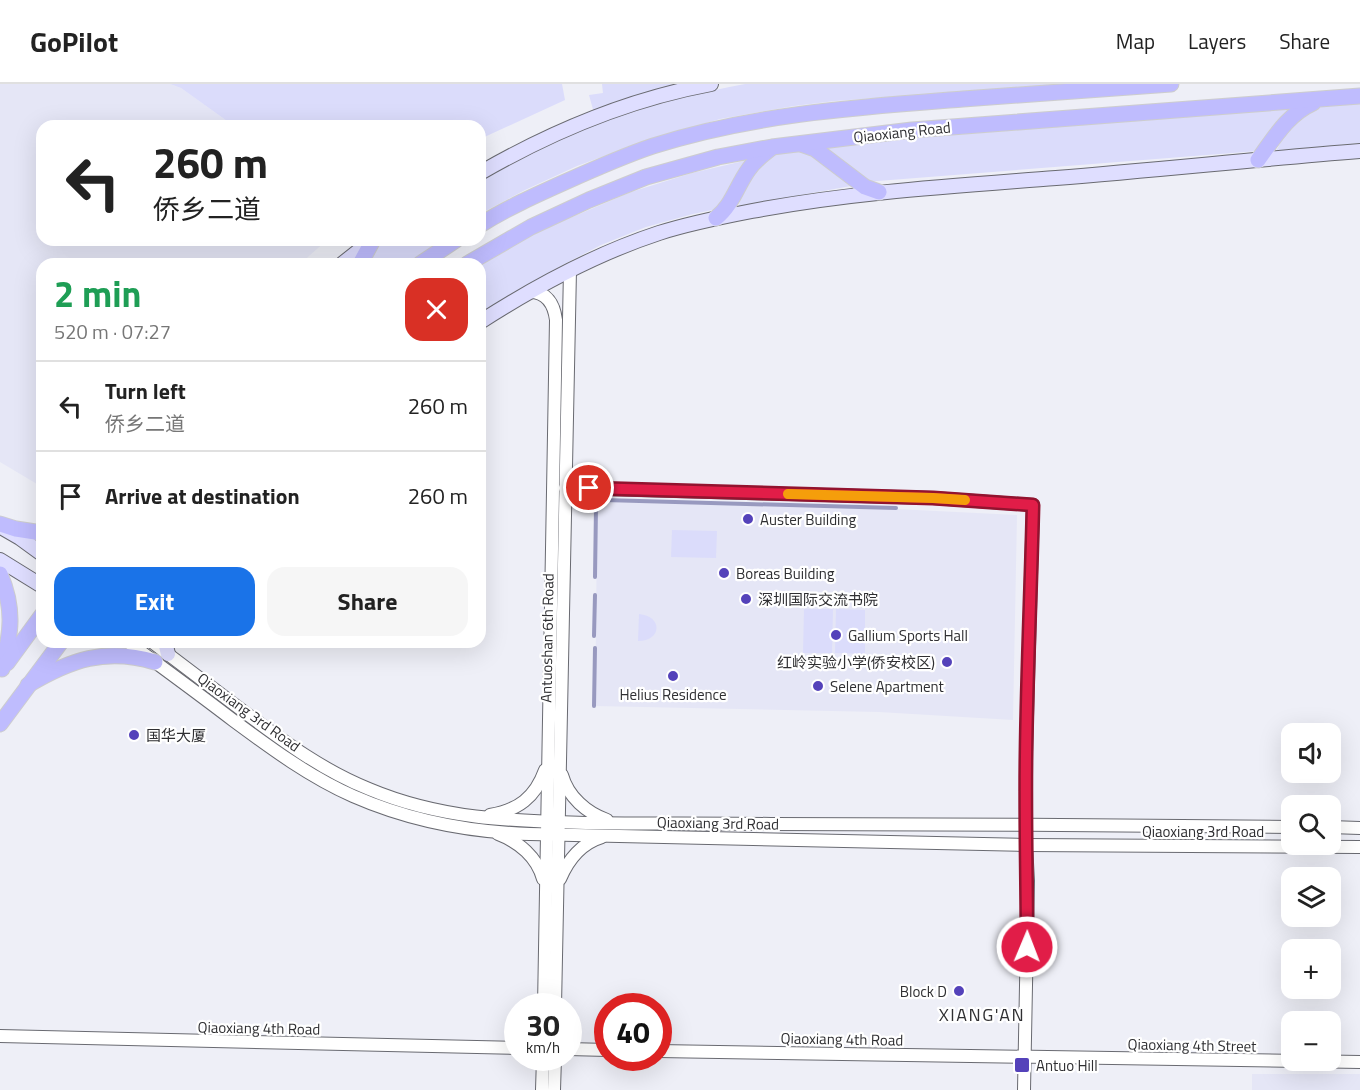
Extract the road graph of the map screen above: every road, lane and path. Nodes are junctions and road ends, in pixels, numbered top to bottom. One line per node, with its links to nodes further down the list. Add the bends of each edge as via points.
1 (711, 84): 10 (main road, via 619,109 538,142)
2 (1171, 84): 3 (main road, Qiaoxiang Road)
3 (1142, 85): 13 (main road, Qiaoxiang Road, via 858,107 769,119 653,146 537,194)
4 (1360, 96): 5 (main road, Qiaoxiang Road)
5 (1319, 100): 6 (main road, Qiaoxiang Road, via 912,130); 9 (main road, via 1290,117)
6 (801, 144): 7 (main road, Qiaoxiang Road); 11 (main road, via 815,149 865,187)
7 (772, 147): 12 (main road, via 753,164 728,206); 18 (main road, Qiaoxiang Road, via 646,177 550,218)
8 (1360, 151): 9 (main road)
9 (1258, 160): 11 (main road)
10 (486, 170)
11 (879, 192): 12 (main road)
12 (716, 218): 19 (main road, via 630,243)
13 (486, 221)
14 (365, 246): 16 (main road)
15 (447, 246): 17 (main road)
16 (350, 258)
17 (429, 258)
18 (478, 258)
19 (570, 270): 20 (main road); 22 (street, Antuoshan 6th Road)
20 (530, 291): 21 (main road); 36 (street, Antuoshan 6th Road, via 546,297 556,320)
21 (486, 318)
22 (565, 488): 37 (street, Antuoshan 6th Road); 40 (street, via 933,498 1033,505)
23 (0, 525): 24 (main road); 25 (main road)
24 (36, 532)
25 (36, 550)
26 (0, 560): 28 (main road)
27 (0, 574): 33 (main road, via 11,624)
28 (36, 582)
29 (36, 623): 33 (main road)
30 (56, 648): 34 (main road)
31 (147, 648): 32 (street, Qiaoxiang 3rd Road)
32 (163, 653): 34 (main road, via 145,659 125,656 78,660); 38 (street, Qiaoxiang 3rd Road, via 321,766 396,800); 45 (street, Qiaoxiang 3rd Road, via 267,745 307,772 351,795 399,813)
33 (1, 671)
34 (28, 685): 35 (main road)
35 (0, 724)
36 (548, 754): 38 (street, via 538,785 521,804 493,814); 43 (street, Antuoshan 6th Road)
37 (560, 766): 39 (street, via 566,786 580,804 599,817); 43 (street, Antuoshan 6th Road)
38 (466, 816): 43 (street, Qiaoxiang 3rd Road)
39 (623, 823): 40 (street, Qiaoxiang 3rd Road); 43 (street, Qiaoxiang 3rd Road)
40 (1026, 824): 41 (street, Qiaoxiang 3rd Road); 47 (street)
41 (1281, 827)
42 (1341, 827): 44 (street)
43 (553, 828): 45 (street, Qiaoxiang 3rd Road); 46 (street, Qiaoxiang 3rd Road); 49 (street, Antuoshan 6th Road); 50 (street, Antuoshan 6th Road)
44 (1360, 828)
45 (485, 831): 50 (street, via 501,835 532,857 540,870)
46 (612, 836): 47 (street, Qiaoxiang 3rd Road); 49 (street, via 597,839 577,853 563,872)
47 (1026, 845): 48 (street, Qiaoxiang 3rd Road); 56 (street)
48 (1360, 847)
49 (558, 888): 52 (street, Antuoshan 6th Road)
50 (546, 899): 51 (street, Antuoshan 6th Road)
51 (544, 993)
52 (555, 993)
53 (0, 1036): 54 (street, Qiaoxiang 4th Road)
54 (504, 1048)
55 (672, 1051): 56 (street, Qiaoxiang 4th Road)
56 (1024, 1058): 57 (street, Qiaoxiang 4th Street); 62 (street)
57 (1360, 1062)
58 (543, 1071): 60 (street)
59 (555, 1071): 61 (street)
60 (542, 1090)
61 (554, 1090)
62 (1024, 1090)

